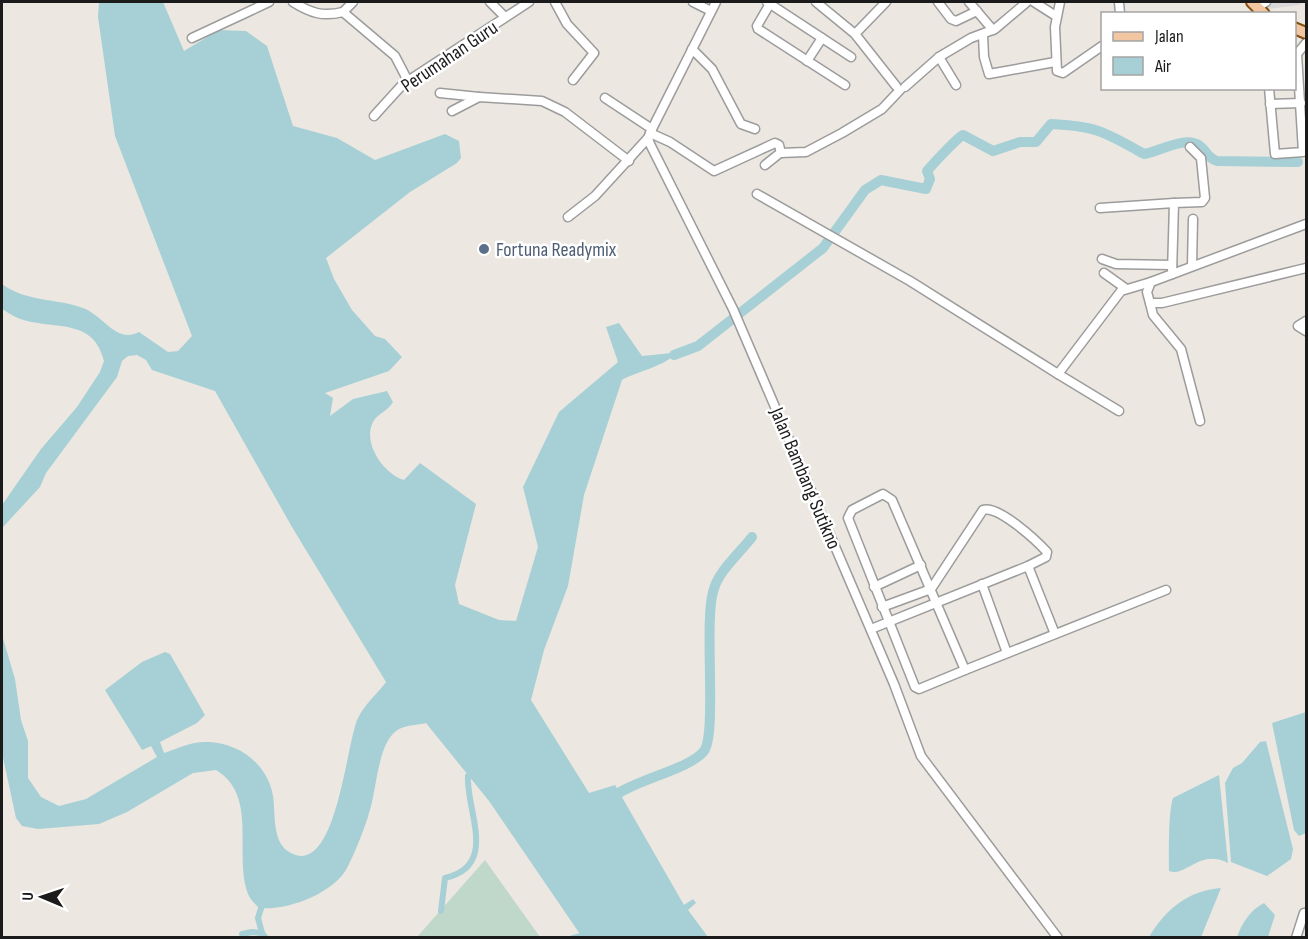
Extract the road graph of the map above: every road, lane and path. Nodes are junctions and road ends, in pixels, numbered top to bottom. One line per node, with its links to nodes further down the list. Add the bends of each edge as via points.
1 (268, 2): 25 (street)
2 (293, 2): 19 (street, via 316,14)
3 (353, 2): 19 (street)
4 (490, 2): 21 (street)
5 (529, 2): 21 (street, Perumahan Guru)
6 (555, 2): 35 (street, via 567,24 594,53)
7 (693, 2): 17 (street)
8 (716, 2): 17 (street)
9 (769, 2): 26 (street); 33 (street, via 757,28)
10 (816, 2): 23 (street)
11 (886, 2): 23 (street)
12 (939, 2): 18 (street, via 951,20)
13 (969, 2): 18 (street)
14 (1027, 2): 22 (street)
15 (1034, 2): 20 (street)
16 (1060, 2): 20 (street)
17 (711, 11): 29 (street)
18 (977, 11): 22 (street)
19 (343, 12): 36 (street, via 395,56)
20 (1056, 16): 34 (street)
21 (505, 17): 36 (street, Perumahan Guru)
22 (993, 30): 24 (street)
23 (855, 34): 39 (street)
24 (983, 35): 32 (street); 34 (street, via 989,74)
25 (192, 38)
26 (822, 38): 31 (street); 33 (street)
27 (1306, 43): 30 (street)
28 (1101, 47): 34 (street, via 1063,73 1057,71)
29 (693, 49): 48 (street, via 712,69 741,124); 49 (street)
30 (1296, 54): 44 (street)
31 (851, 57)
32 (939, 57): 38 (street); 39 (street)
33 (807, 61): 37 (street)
34 (1055, 62)
35 (573, 80)
36 (408, 81): 47 (street, Perumahan Guru)
37 (845, 85)
38 (956, 85)
39 (900, 88): 52 (street, via 870,116 806,152)
40 (1269, 90): 45 (street)
41 (440, 93): 42 (street)
42 (479, 97): 46 (street); 53 (street, via 554,105)
43 (604, 98): 49 (street)
44 (1301, 103): 45 (street); 51 (street)
45 (1270, 104): 51 (street, via 1275,154)
46 (452, 111)
47 (374, 116)
48 (755, 129)
49 (650, 134): 52 (street, via 670,142 714,171 775,143); 53 (street); 83 (street, Jalan Bambang Sutikno, via 738,320)
50 (1190, 147): 56 (street, via 1201,159 1205,198 1202,202)
51 (1305, 152)
52 (781, 153): 54 (street)
53 (629, 161): 58 (street)
54 (765, 165)
55 (757, 194): 71 (street, via 910,281)
56 (1174, 203): 57 (street); 64 (street)
57 (1100, 208)
58 (568, 217)
59 (1192, 219): 62 (street)
60 (1306, 224): 62 (street)
61 (1102, 259): 64 (street)
62 (1192, 266): 64 (street)
63 (1306, 268): 68 (street, via 1183,299)
64 (1172, 270): 66 (street)
65 (1104, 273): 67 (street)
66 (1150, 282): 67 (street); 68 (street)
67 (1125, 288): 71 (street)
68 (1150, 303): 73 (street, via 1153,315 1181,349)
69 (1306, 321): 70 (street, via 1298,326)
70 (1306, 331)
71 (1058, 374): 72 (street)
72 (1119, 411)
73 (1200, 421)
74 (921, 565): 77 (street); 77 (street, via 892,500 883,494 852,510 848,518); 78 (street)
75 (1028, 566): 76 (street); 78 (street, via 1046,557 1046,551 1019,527 987,508); 84 (street)
76 (982, 584): 80 (street); 85 (street)
77 (874, 587): 81 (street)
78 (931, 589): 80 (street); 81 (street)
79 (1166, 590): 84 (street)
80 (937, 604): 82 (street); 86 (street)
81 (882, 607): 82 (street)
82 (888, 622): 83 (street); 86 (street, via 917,688)
83 (870, 629): 88 (street, Jalan Bambang Sutikno, via 927,765)
84 (1055, 634): 85 (street)
85 (1007, 653): 86 (street)
86 (965, 670)
87 (1306, 913): 89 (street)
88 (1058, 938)
89 (1296, 938)

